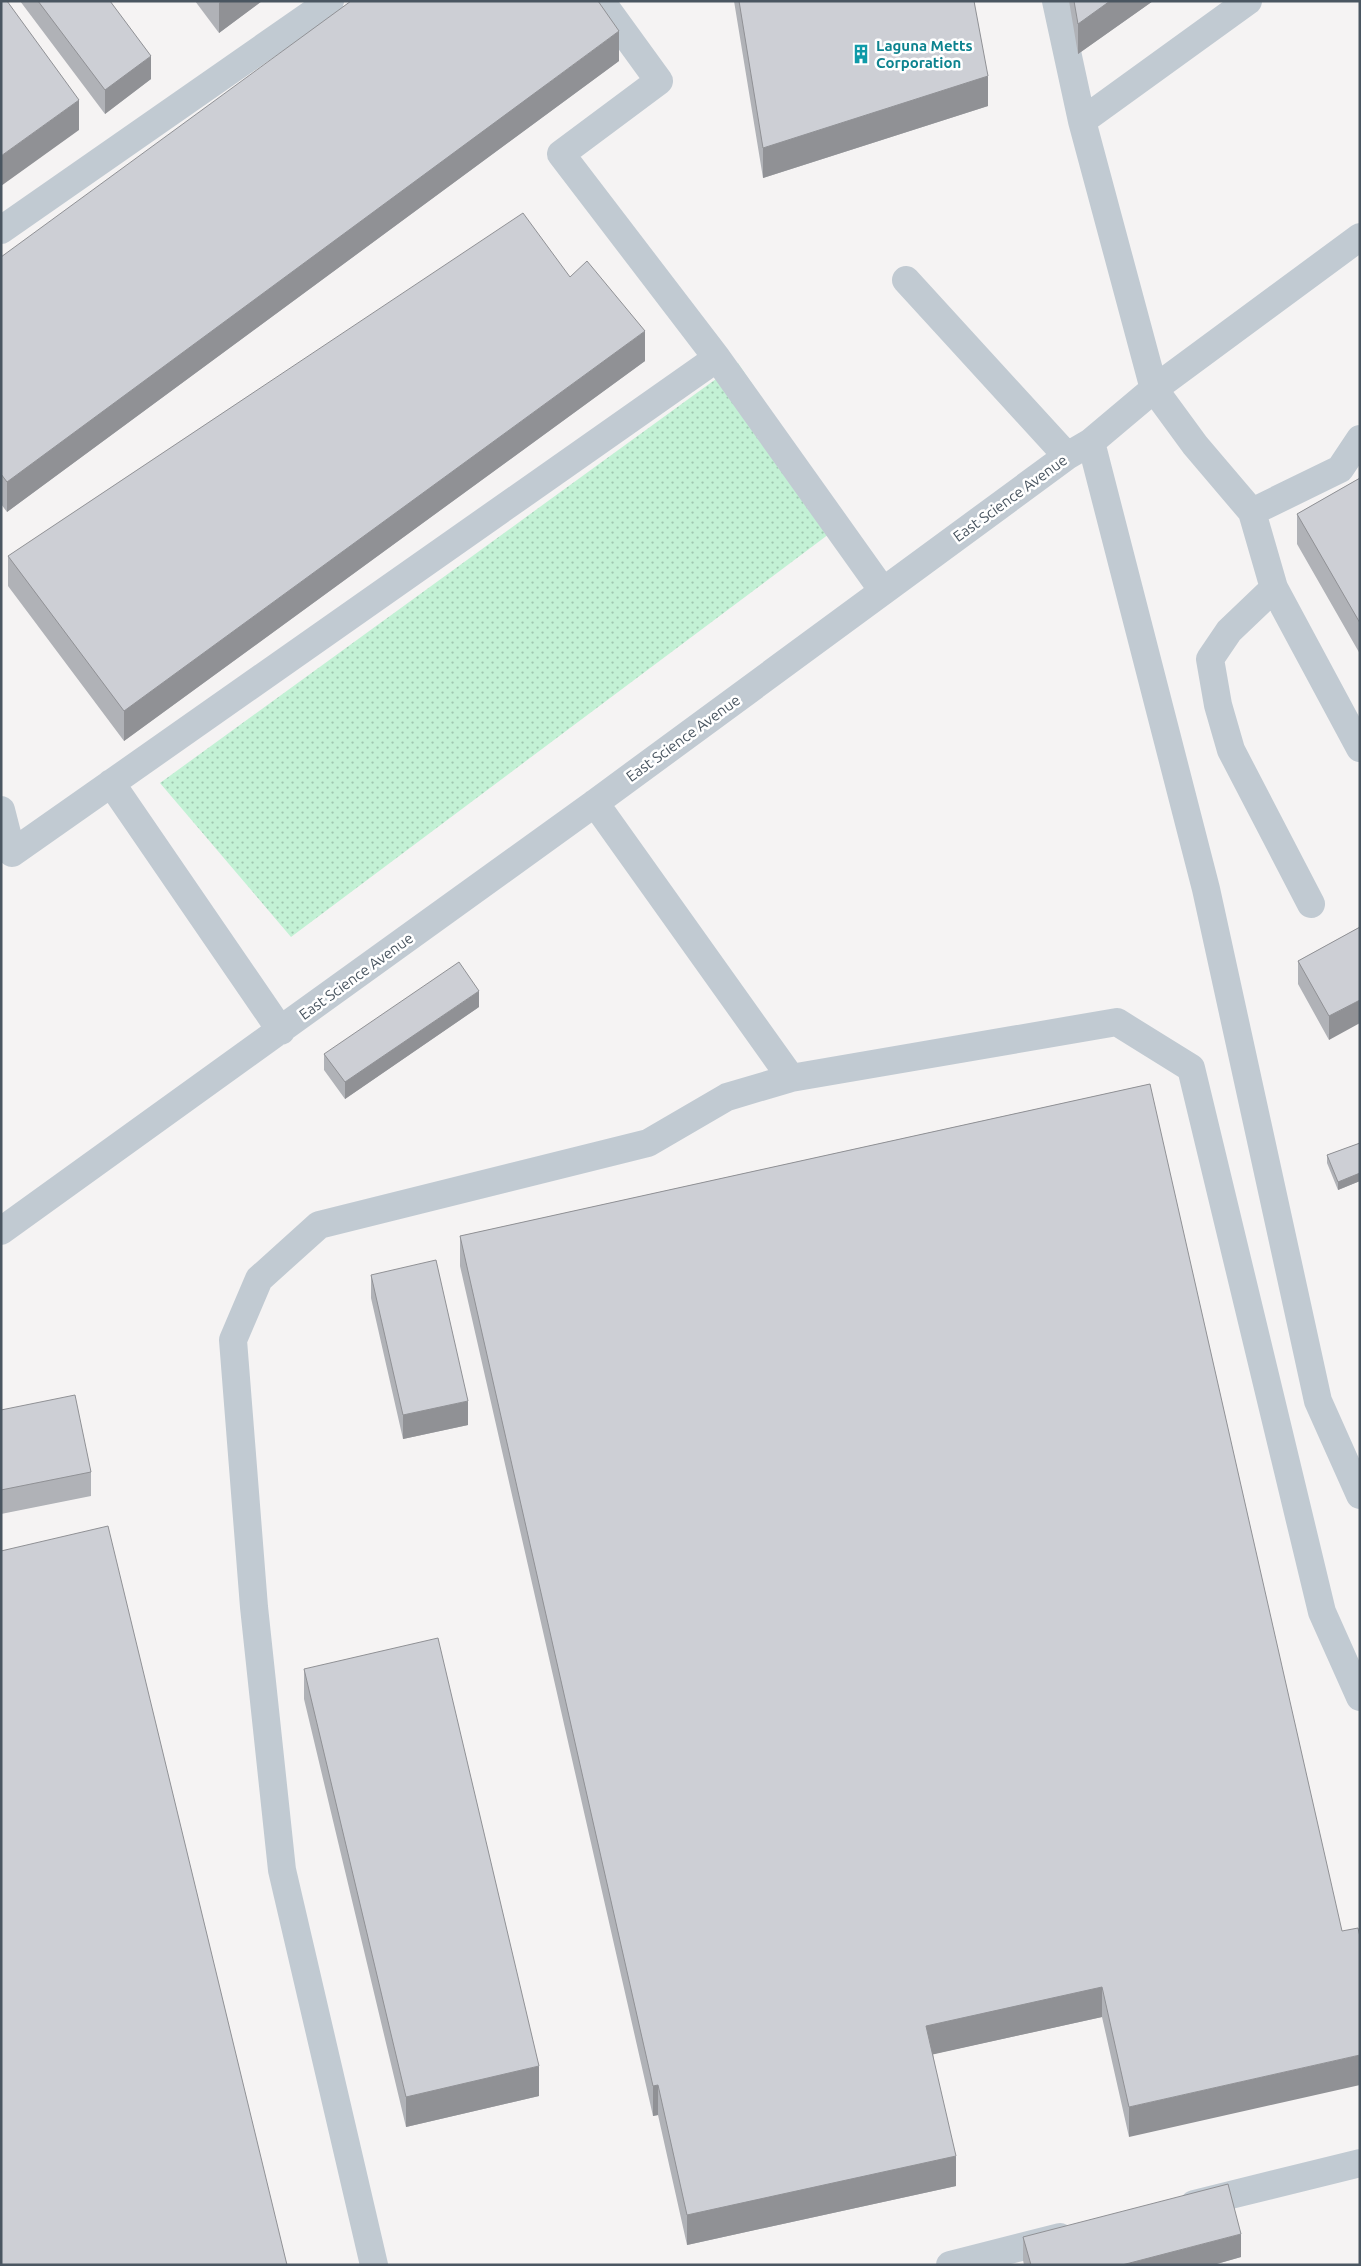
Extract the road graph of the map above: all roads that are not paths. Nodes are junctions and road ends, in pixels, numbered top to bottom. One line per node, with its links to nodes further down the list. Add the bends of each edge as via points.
1 (330, 1): 6 (street)
2 (600, 1): 9 (street, via 659,81 562,154)
3 (1056, 1): 5 (street)
4 (1248, 1): 5 (street)
5 (1082, 121): 10 (street)
6 (1, 230)
7 (1360, 237): 10 (street, East Science Avenue)
8 (906, 280): 13 (street)
9 (718, 358): 16 (street); 18 (street)
10 (1154, 389): 12 (street, East Science Avenue); 14 (street)
11 (1360, 439): 14 (street, via 1340,469)
12 (1091, 442): 13 (street, East Science Avenue); 25 (street, via 1206,889 1318,1401)
13 (1067, 456): 16 (street, East Science Avenue)
14 (1252, 512): 15 (street)
15 (1274, 588): 17 (street); 21 (street, via 1229,630 1210,659 1218,705 1231,750)
16 (883, 591): 19 (street, East Science Avenue)
17 (1360, 748)
18 (111, 783): 20 (street, via 12,853); 22 (street)
19 (594, 803): 22 (street, East Science Avenue); 23 (street)
20 (1, 810)
21 (1311, 904)
22 (280, 1030): 24 (street, East Science Avenue)
23 (791, 1078): 26 (street, via 1117,1022 1192,1068 1322,1612); 30 (street, via 727,1097 648,1143 319,1226 259,1279 233,1340 254,1606 282,1870)
24 (1, 1231)
25 (1360, 1495)
26 (1360, 1697)
27 (1360, 2163): 28 (street)
28 (1169, 2210)
29 (1083, 2232): 31 (street)
30 (374, 2265)
31 (950, 2265)

